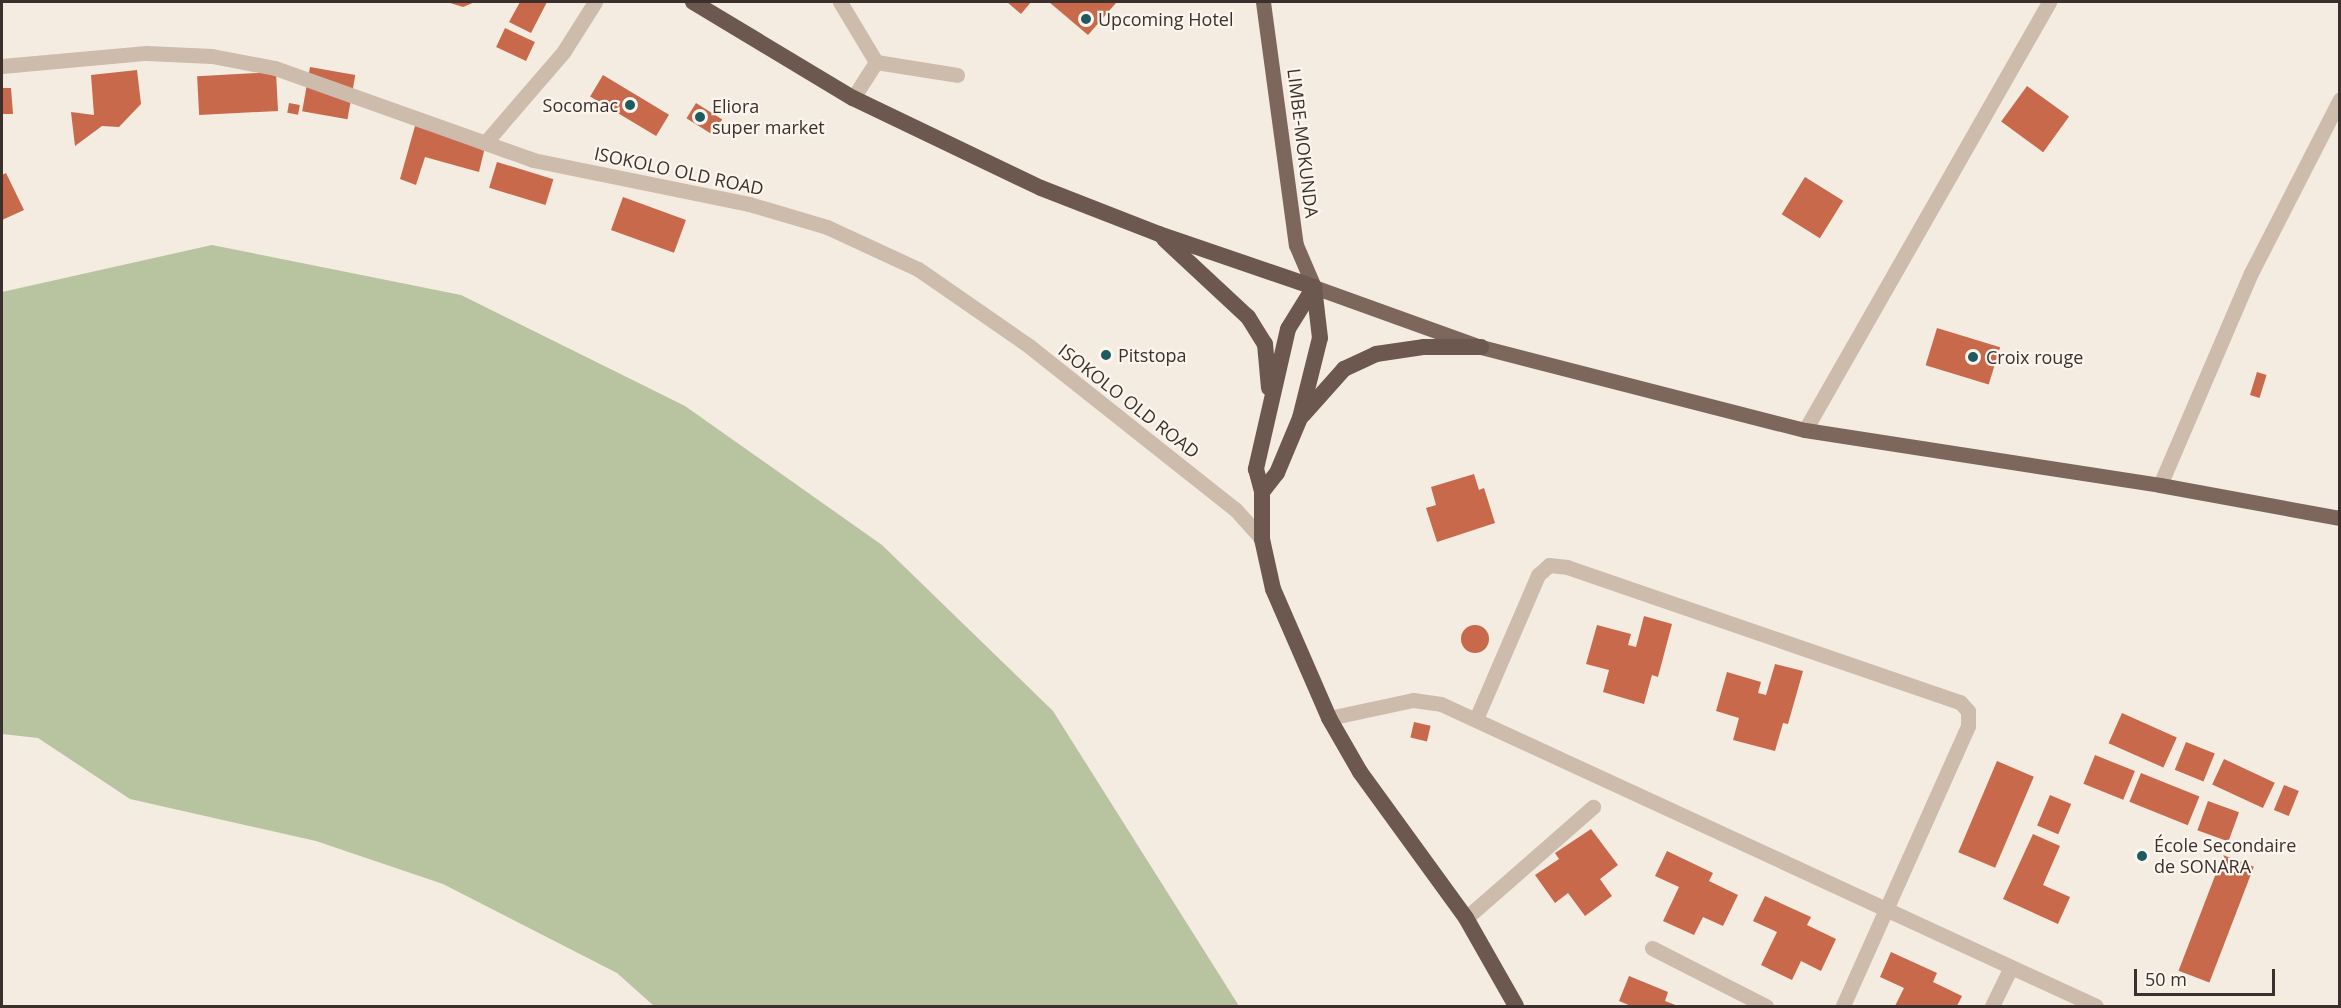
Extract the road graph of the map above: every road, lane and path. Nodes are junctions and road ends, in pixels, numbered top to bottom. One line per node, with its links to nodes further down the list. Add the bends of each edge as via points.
1 (595, 2): 11 (street, via 564,51)
2 (693, 2): 9 (highway)
3 (840, 2): 6 (street)
4 (1263, 2): 13 (main road, LIMBE-MOKUNDA, via 1296,245)
5 (2049, 2): 17 (street)
6 (876, 62): 8 (street); 9 (street)
7 (2, 66): 11 (street, ISOKOLO OLD ROAD, via 146,53 212,56 275,68)
8 (957, 75)
9 (853, 98): 12 (highway, via 1041,188)
10 (2340, 99): 18 (street, via 2251,273)
11 (484, 143): 21 (street, ISOKOLO OLD ROAD, via 533,160 760,207 827,227 918,269 1029,346 1234,509)
12 (1159, 234): 13 (highway); 15 (highway, via 1248,317 1265,344)
13 (1314, 287): 14 (main road); 15 (highway, via 1288,330); 16 (highway, via 1320,338)
14 (1481, 346): 16 (highway, via 1424,347 1376,354 1344,369); 17 (main road)
15 (1270, 407): 19 (highway, via 1256,469)
16 (1300, 418): 19 (highway, via 1277,473)
17 (1804, 430): 18 (main road)
18 (2160, 485): 20 (main road)
19 (1262, 492): 21 (highway)
20 (2340, 518)
21 (1262, 539): 22 (highway, via 1273,589)
22 (1329, 718): 23 (street, via 1413,700 1441,704); 26 (highway, via 1360,772)
23 (1476, 719): 25 (street); 25 (street, via 1538,575 1549,565 1567,567 1960,702 1968,711 1968,726)
24 (1593, 807): 26 (street)
25 (1889, 910): 28 (street); 31 (street)
26 (1466, 918): 29 (highway)
27 (1652, 948): 30 (street)
28 (2011, 967): 32 (street); 33 (street)
29 (1516, 1006)
30 (1766, 1006)
31 (1843, 1006)
32 (1992, 1006)
33 (2096, 1006)

